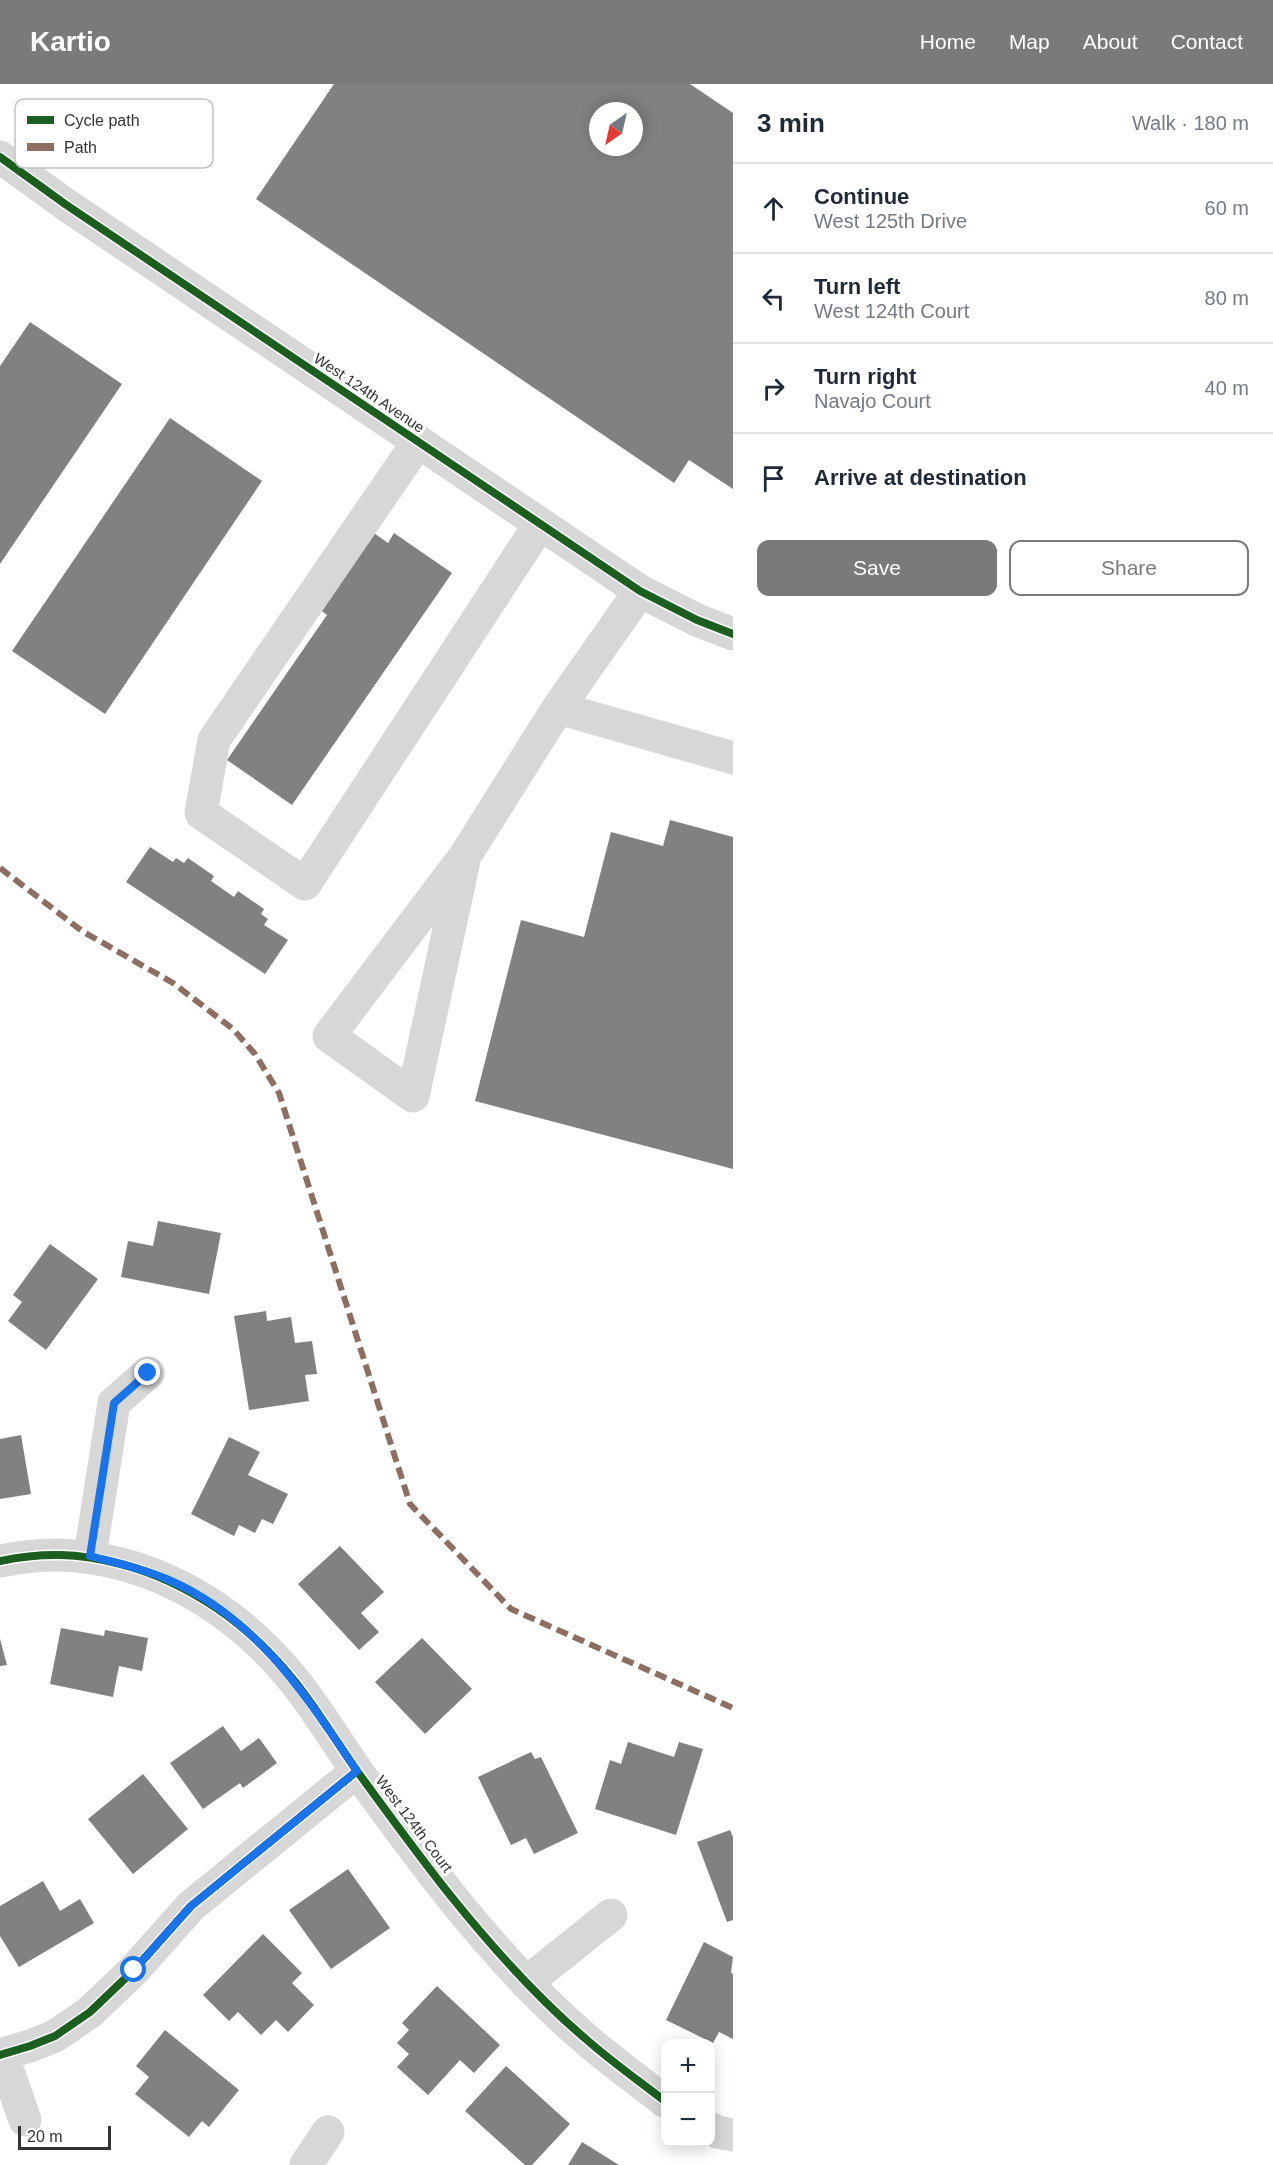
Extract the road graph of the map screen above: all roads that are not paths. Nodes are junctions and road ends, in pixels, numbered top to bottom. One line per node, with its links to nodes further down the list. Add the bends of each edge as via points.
1 (0, 158): 2 (street, West 124th Avenue)
2 (418, 442): 3 (street, West 124th Avenue); 3 (street, via 214,740 201,813 305,884)
3 (540, 524): 4 (street, West 124th Avenue)
4 (640, 591): 5 (street, West 124th Avenue); 6 (street)
5 (733, 634)
6 (558, 708): 7 (street); 8 (street)
7 (733, 758)
8 (465, 856): 8 (street, via 329,1036 413,1096 418,1073)
9 (148, 1373): 10 (street, via 114,1403)
10 (90, 1556): 11 (street, West 124th Court, via 36,1555); 12 (street, West 124th Court, via 170,1580 224,1612 293,1678)
11 (0, 1562)
12 (357, 1771): 14 (street, West 124th Court, via 450,1895); 15 (street, via 191,1906 90,2012 55,2036)
13 (611, 1915): 14 (street)
14 (526, 1983): 16 (street, West 124th Court, via 586,2040)
15 (1, 2055): 17 (street)
16 (661, 2098)
17 (25, 2120)
18 (715, 2131): 20 (street)
19 (328, 2132): 21 (street)
20 (733, 2135)
21 (306, 2165)

